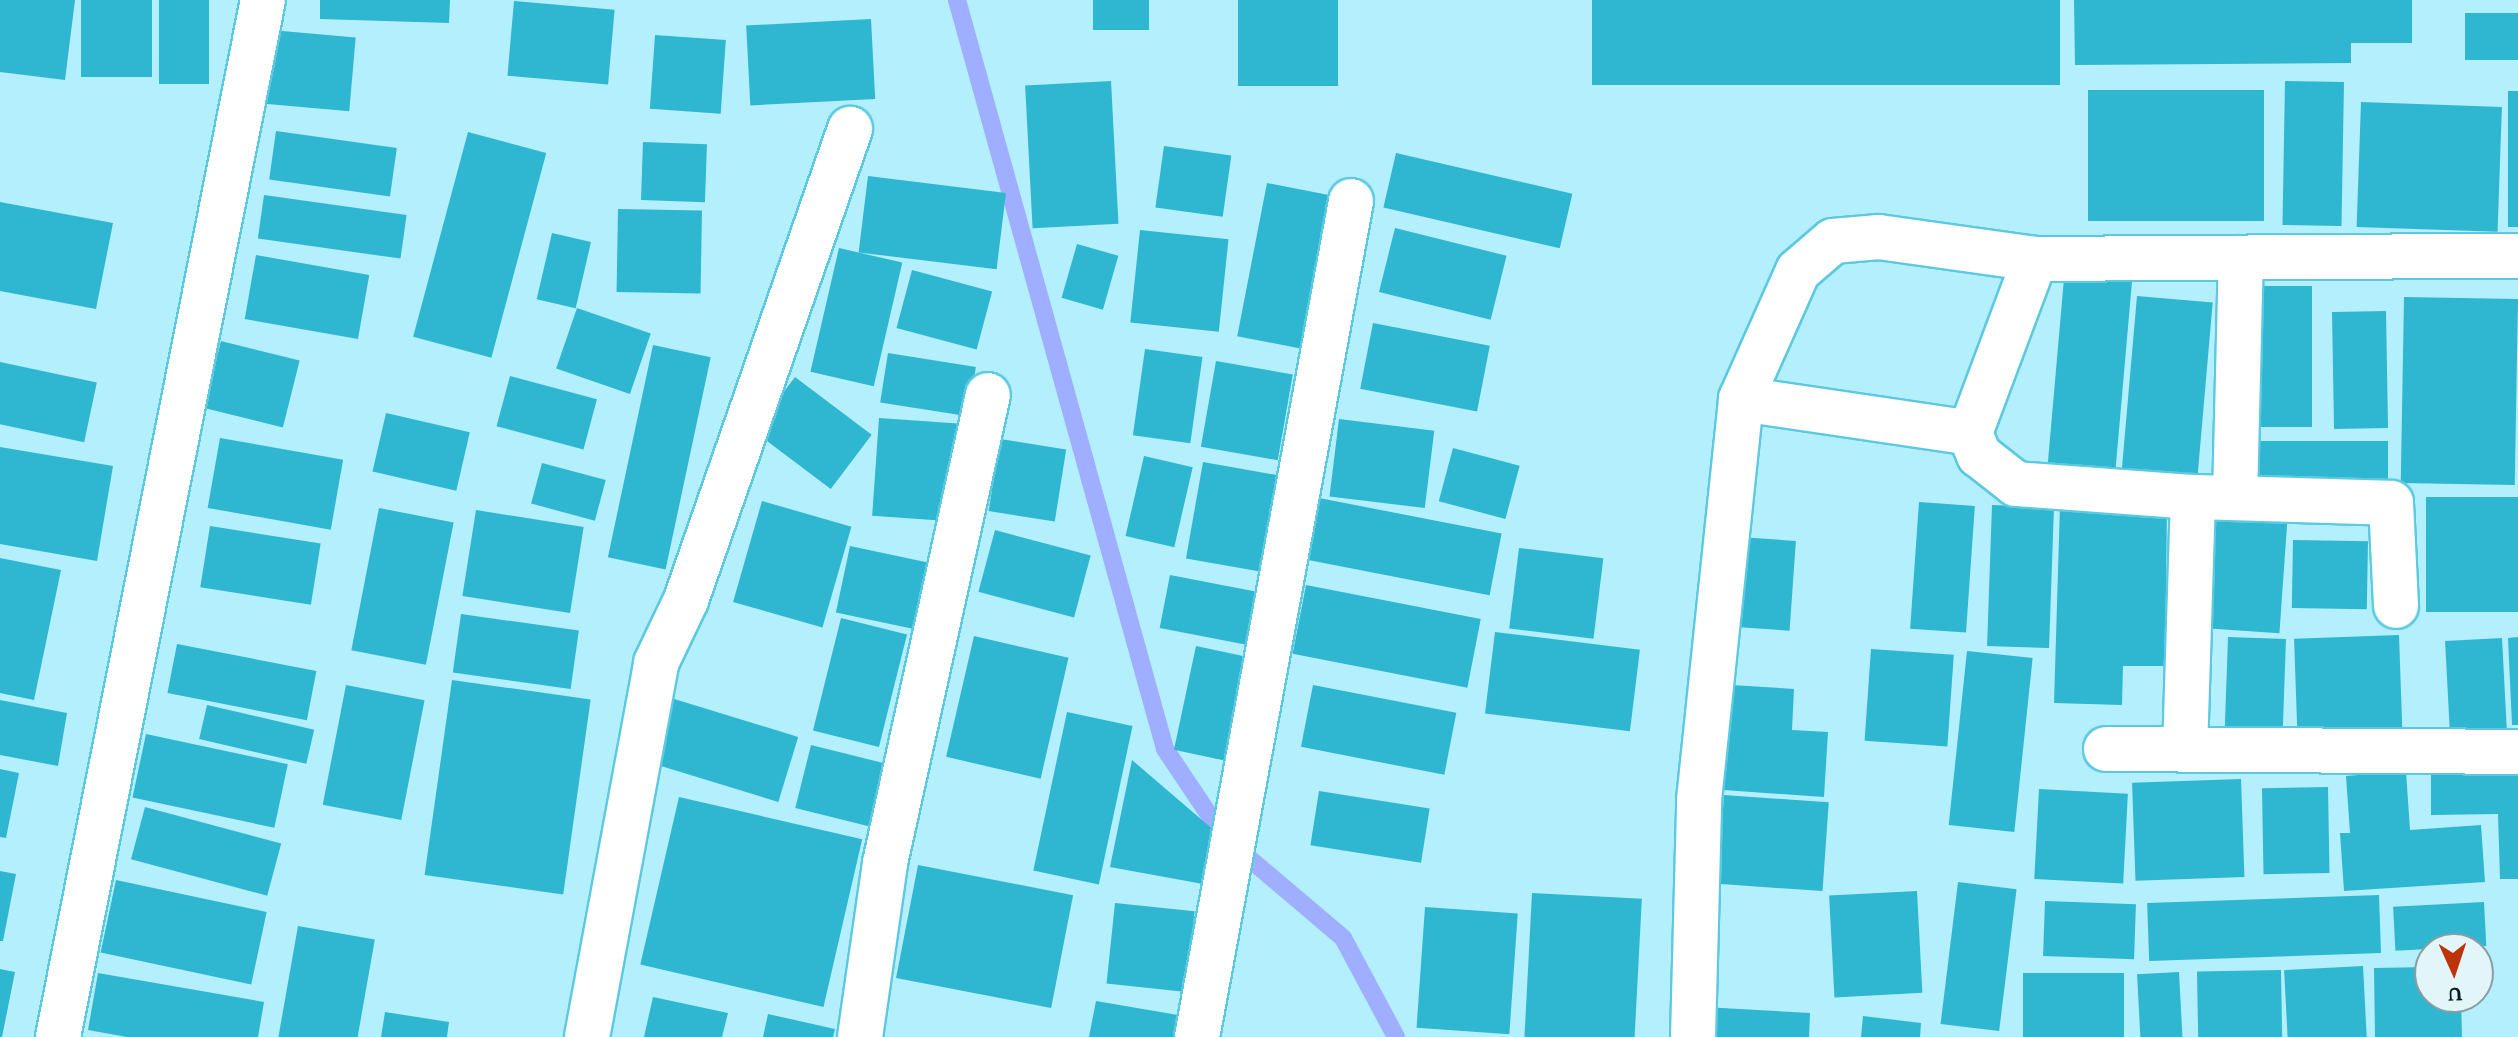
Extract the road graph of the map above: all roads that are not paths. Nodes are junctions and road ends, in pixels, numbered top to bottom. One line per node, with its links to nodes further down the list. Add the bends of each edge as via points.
1 (263, 0): 15 (street)
2 (850, 129): 16 (street, via 686,600 656,663)
3 (1351, 201): 18 (street)
4 (2518, 256): 5 (street)
5 (2241, 258): 6 (street); 10 (street)
6 (2035, 259): 8 (street, via 1879,237 1833,241 1798,271); 9 (street)
7 (988, 395): 17 (street, via 885,863)
8 (1741, 399): 9 (street); 19 (street, via 1699,800)
9 (1970, 433): 10 (street, via 1979,455 2016,484)
10 (2214, 498): 11 (street, via 2391,503); 13 (street)
11 (2396, 606)
12 (2106, 749): 13 (street)
13 (2185, 750): 14 (street)
14 (2518, 752)
15 (58, 1037)
16 (587, 1037)
17 (860, 1037)
18 (1197, 1037)
19 (1693, 1037)

